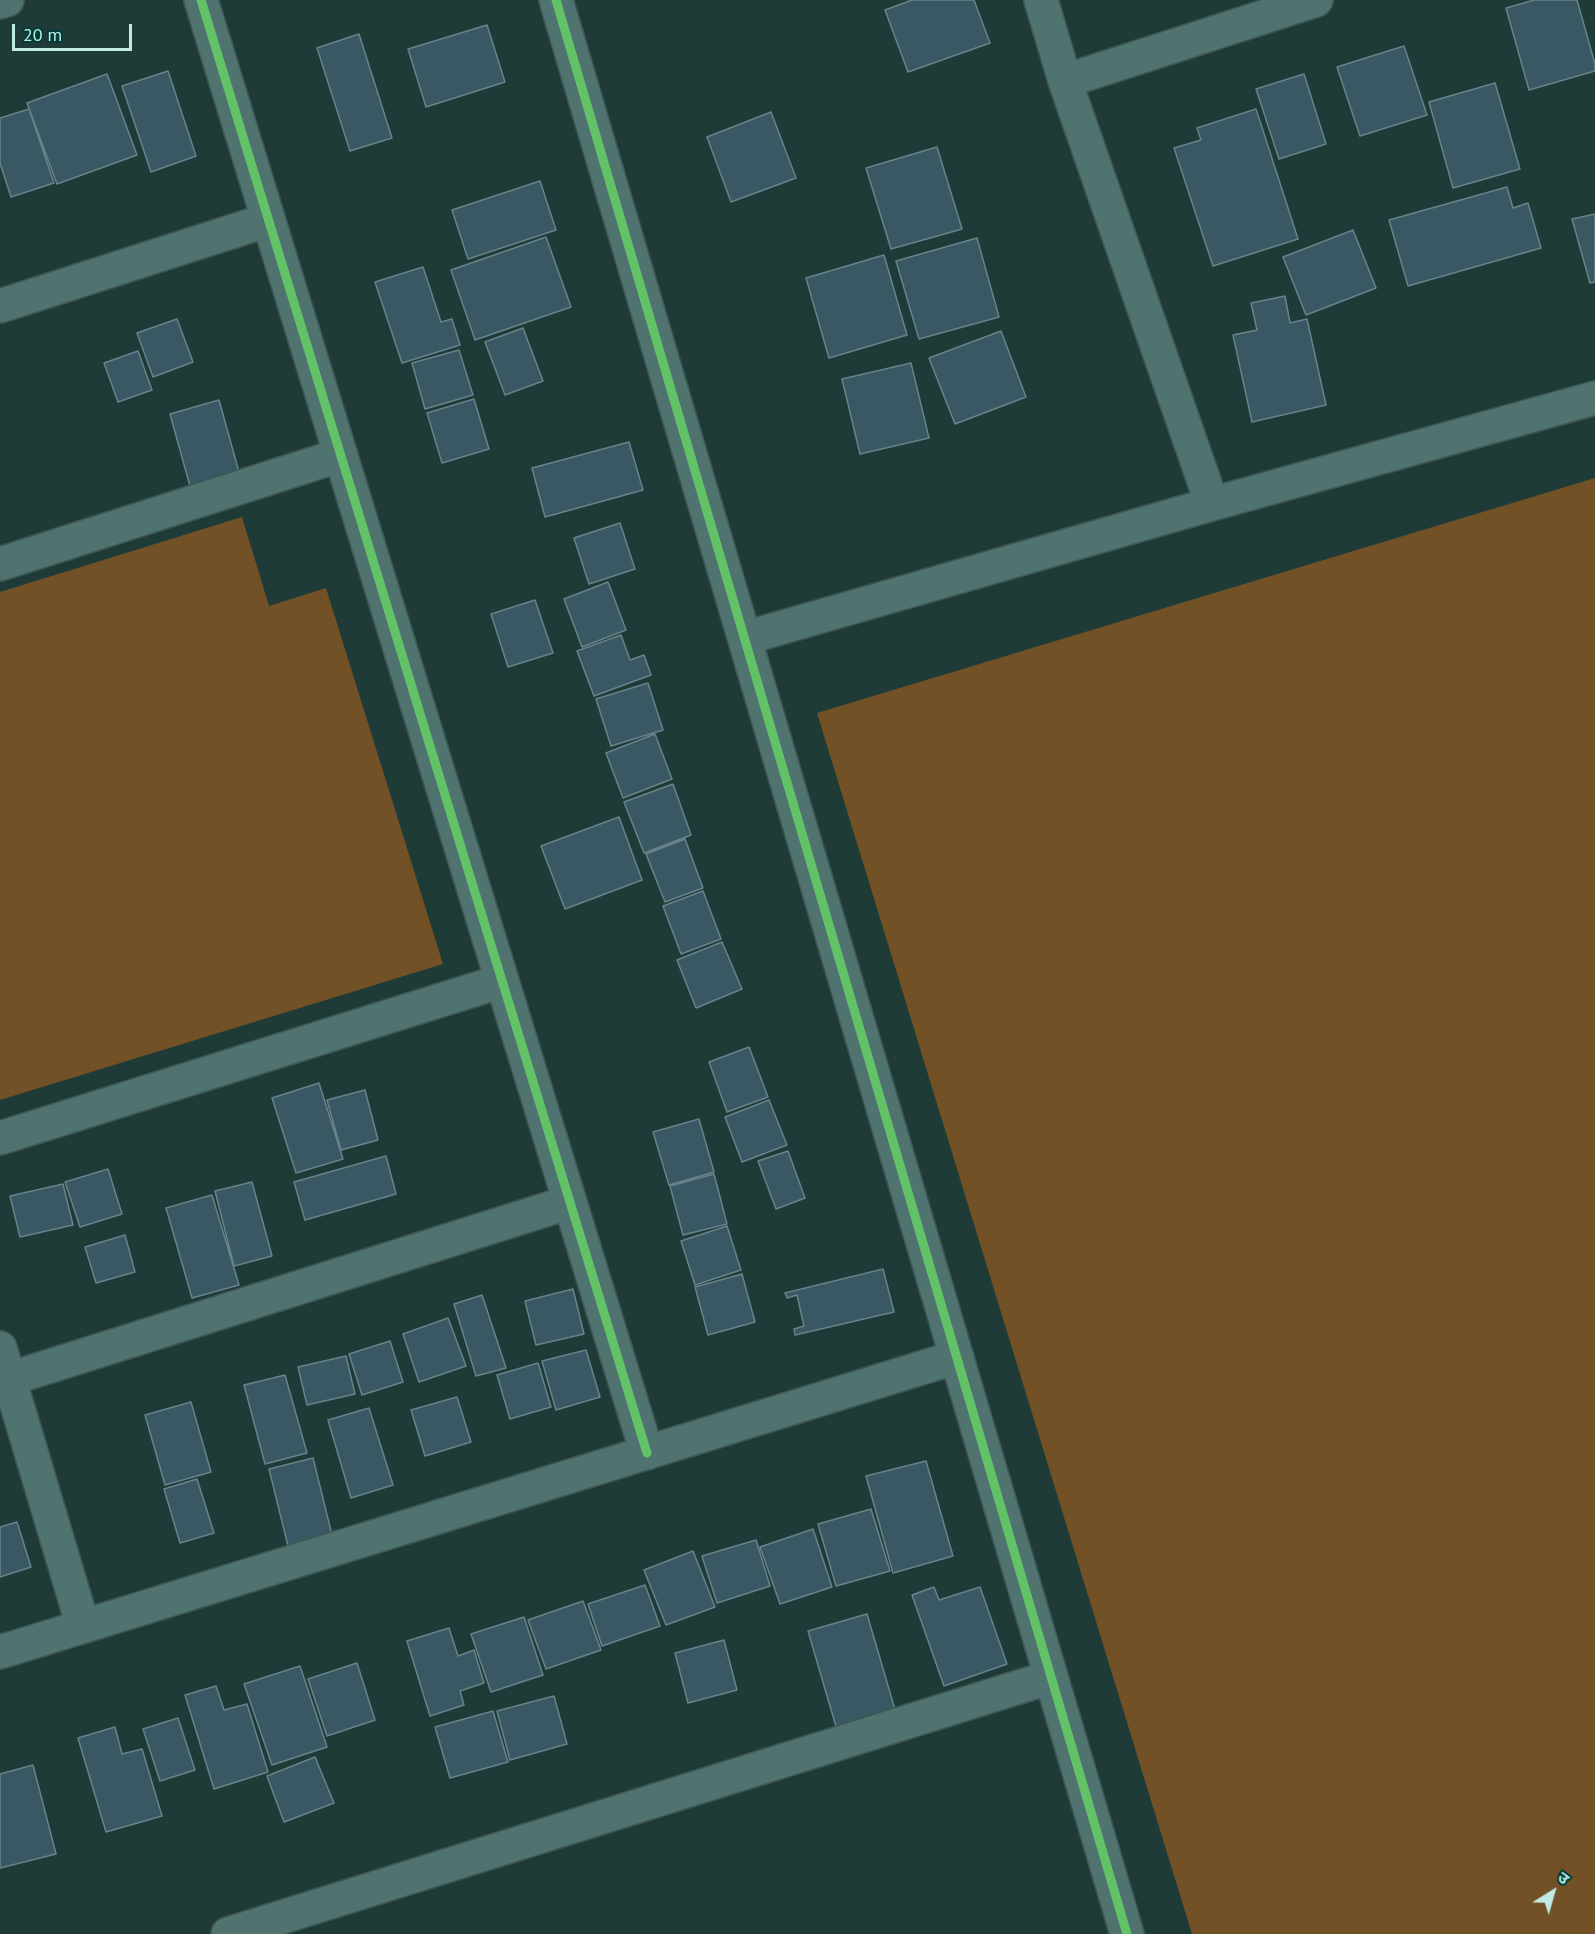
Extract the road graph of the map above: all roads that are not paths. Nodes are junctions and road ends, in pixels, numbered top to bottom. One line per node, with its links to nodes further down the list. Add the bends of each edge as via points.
1 (7, 0): 6 (street)
2 (201, 0): 8 (street)
3 (556, 0): 14 (street)
4 (1041, 0): 7 (street)
5 (1316, 0): 7 (street)
6 (0, 2)
7 (1065, 81): 12 (street)
8 (268, 220): 9 (street); 11 (street)
9 (0, 306)
10 (1595, 398): 12 (street)
11 (341, 455): 13 (street); 15 (street)
12 (1212, 504): 14 (street)
13 (0, 564)
14 (745, 638): 19 (street)
15 (502, 981): 16 (street); 17 (street)
16 (0, 1138)
17 (570, 1202): 20 (street); 21 (street)
18 (0, 1348): 20 (street)
19 (957, 1357): 21 (street); 24 (street)
20 (9, 1379): 22 (street)
21 (647, 1452): 22 (street)
22 (83, 1626): 23 (street)
23 (0, 1652)
24 (1051, 1677): 25 (street); 26 (street)
25 (228, 1934)
26 (1127, 1934)

